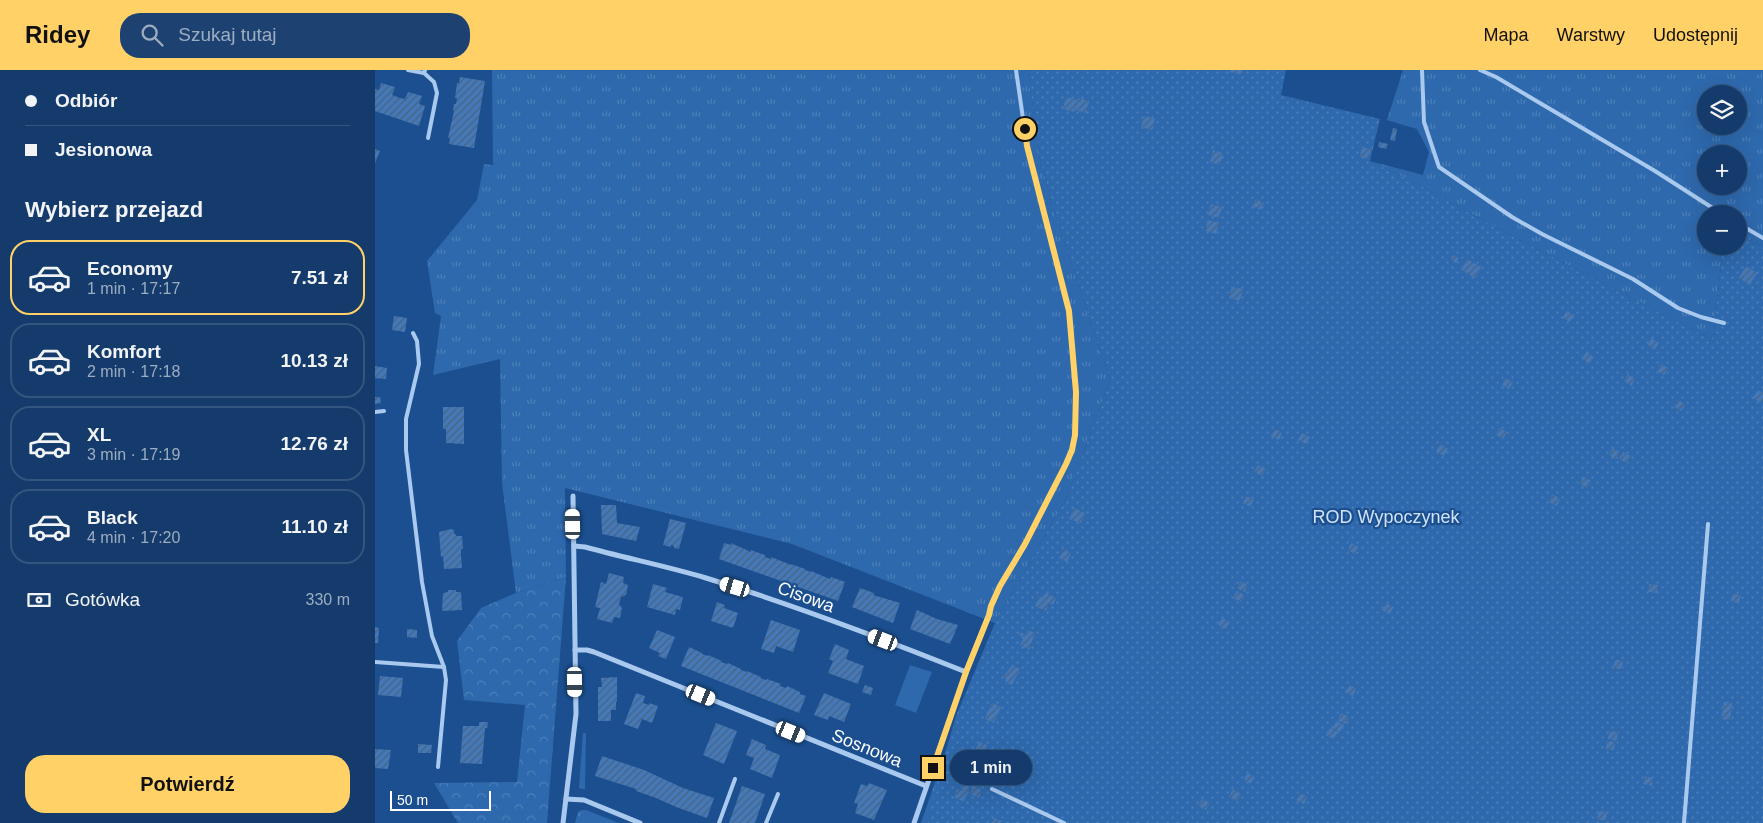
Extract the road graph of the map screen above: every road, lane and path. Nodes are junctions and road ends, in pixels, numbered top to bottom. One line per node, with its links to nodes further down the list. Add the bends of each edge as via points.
1 (408, 70): 5 (lane)
2 (1016, 70): 17 (lane, via 1027,146 1069,311 1076,392 1075,435 1066,464 1000,586)
3 (1421, 70): 10 (lane, via 1424,122 1439,167 1542,234 1633,278 1678,308)
4 (1481, 70): 7 (lane)
5 (425, 71): 6 (lane, via 434,82 437,93)
6 (428, 138)
7 (1708, 205)
8 (1747, 229): 9 (lane)
9 (1763, 238)
10 (1724, 323)
11 (413, 333): 20 (lane, via 419,364 406,419 407,459 421,582 432,636)
12 (383, 411): 13 (lane)
13 (375, 412)
14 (573, 496): 16 (street)
15 (1708, 524): 34 (lane)
16 (574, 546): 18 (street); 21 (street, Cisowa, via 670,568 750,592)
17 (989, 615): 21 (street)
18 (575, 650): 24 (street, Sosnowa, via 594,652); 27 (street, via 575,714)
19 (375, 662): 20 (lane)
20 (444, 667): 22 (lane, via 446,680)
21 (966, 672): 24 (street)
22 (438, 767)
23 (735, 778): 30 (lane)
24 (926, 786): 32 (street)
25 (992, 790): 33 (lane)
26 (778, 794): 31 (lane)
27 (566, 799): 28 (street); 29 (street, via 584,800)
28 (563, 823)
29 (640, 823)
30 (719, 823)
31 (766, 823)
32 (914, 823)
33 (1064, 823)
34 (1684, 823)

